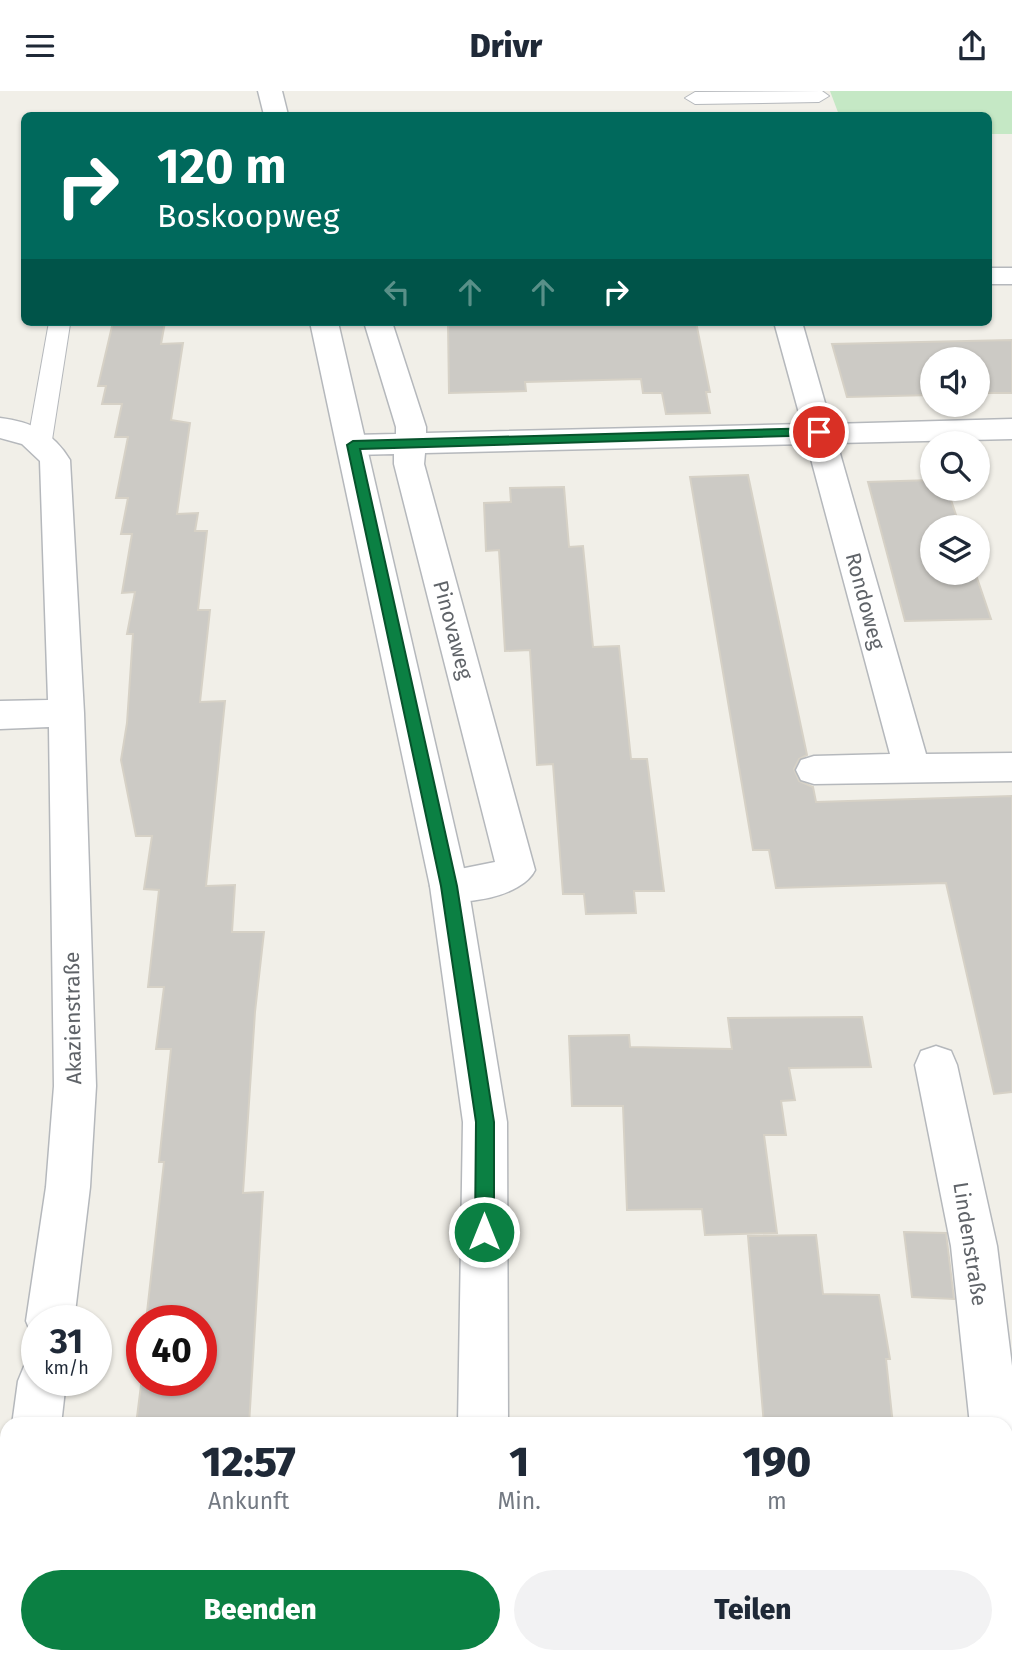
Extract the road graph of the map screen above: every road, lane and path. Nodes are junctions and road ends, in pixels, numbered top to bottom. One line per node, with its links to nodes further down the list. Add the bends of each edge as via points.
1 (270, 91): 4 (street)
2 (818, 93): 3 (lane); 5 (lane)
3 (695, 98)
4 (275, 112)
5 (824, 112)
6 (992, 276): 7 (street)
7 (1012, 276)
8 (59, 326): 15 (lane)
9 (325, 326): 17 (street)
10 (379, 326): 16 (street, Pinovaweg, via 411,427)
11 (789, 326): 14 (street, Rondoweg)
12 (0, 428): 15 (street)
13 (1012, 429): 14 (street)
14 (819, 432): 16 (street); 21 (street, Rondoweg)
15 (40, 440): 18 (street, Akazienstraße, via 55,460)
16 (411, 443): 17 (street); 23 (street, Pinovaweg, via 410,464 516,870 498,879)
17 (353, 445): 23 (street)
18 (66, 713): 19 (street); 25 (street, Akazienstraße, via 75,1086 68,1187)
19 (0, 715)
20 (1012, 767): 21 (street)
21 (912, 769): 22 (street)
22 (814, 770)
23 (449, 886): 28 (street, via 485,1122)
24 (936, 1065): 29 (street, Lindenstraße, via 974,1246)
25 (52, 1305)
26 (40, 1396): 27 (street)
27 (37, 1417)
28 (483, 1417)
29 (994, 1417)

